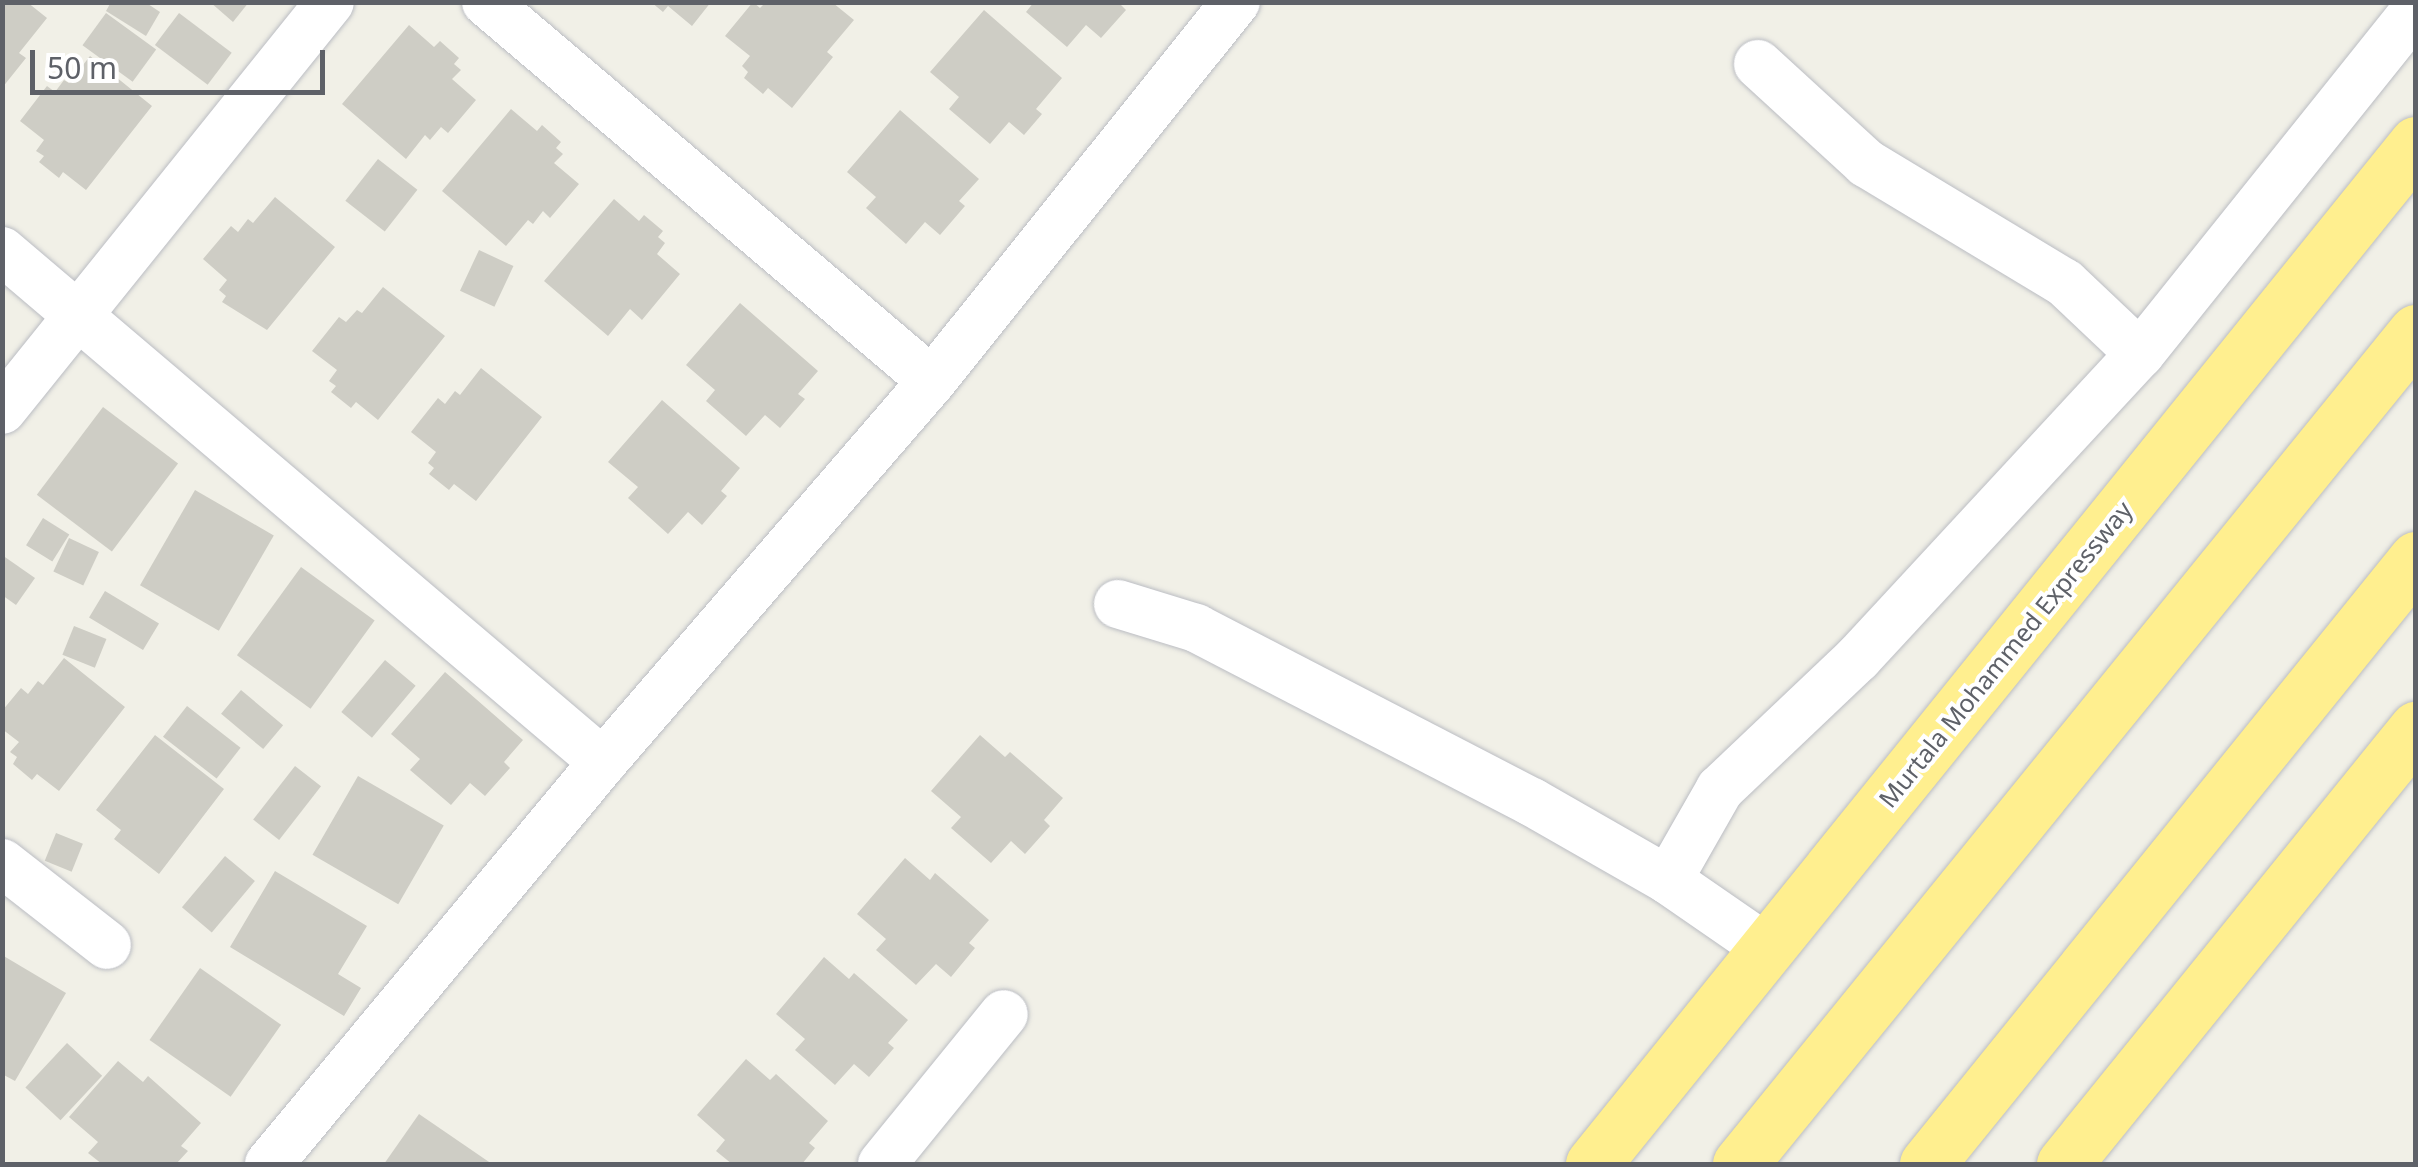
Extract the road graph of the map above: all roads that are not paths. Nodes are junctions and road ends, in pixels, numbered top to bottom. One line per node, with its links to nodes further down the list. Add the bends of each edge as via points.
1 (330, 2): 8 (street)
2 (486, 2): 11 (street)
3 (1236, 2): 11 (street)
4 (2416, 10): 10 (street)
5 (1758, 64): 10 (street, via 1866,163 2065,283)
6 (2416, 144): 20 (highway, Murtala Mohammed Expressway)
7 (2, 251): 8 (street)
8 (80, 314): 12 (street); 16 (street)
9 (2416, 332): 25 (highway)
10 (2140, 354): 18 (street, via 1858,658 1720,789)
11 (932, 381): 16 (street)
12 (2, 410)
13 (2416, 558): 26 (highway)
14 (1118, 604): 18 (street, via 1196,628)
15 (2416, 730): 27 (highway)
16 (603, 762): 22 (street)
17 (2, 863): 19 (street)
18 (1668, 880): 20 (street)
19 (106, 945)
20 (1768, 949): 24 (highway, Murtala Mohammed Expressway)
21 (1004, 1014): 23 (street)
22 (269, 1164)
23 (882, 1164)
24 (1593, 1164)
25 (1740, 1164)
26 (1927, 1164)
27 (2064, 1164)

